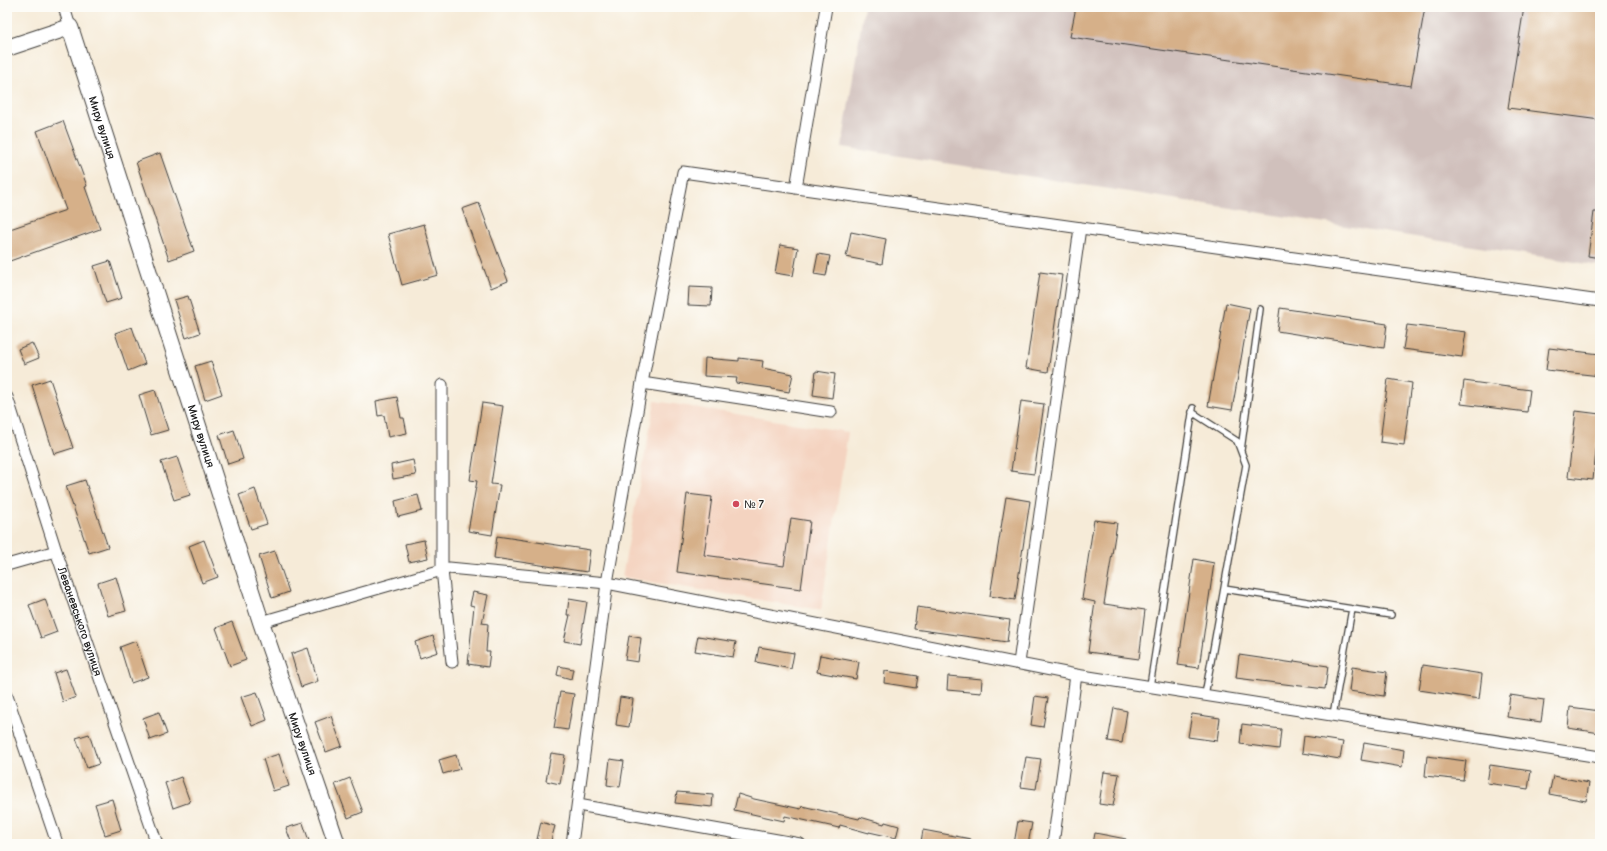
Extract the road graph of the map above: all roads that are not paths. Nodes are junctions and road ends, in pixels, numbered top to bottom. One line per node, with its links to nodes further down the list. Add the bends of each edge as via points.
1 (64, 7): 3 (street)
2 (826, 7): 5 (street)
3 (70, 27): 4 (main road); 21 (main road, Миру вулиця)
4 (7, 48)
5 (796, 188): 6 (street); 9 (street, via 683,172)
6 (1080, 228): 7 (street); 23 (street)
7 (1600, 301)
8 (1260, 310): 13 (lane)
9 (642, 383): 12 (street); 17 (street)
10 (442, 385): 16 (street)
11 (7, 397): 14 (street, Леваневського вулиця)
12 (831, 412)
13 (1241, 451): 18 (lane, via 1246,465); 25 (lane, via 1238,441 1192,410)
14 (56, 551): 15 (street); 32 (street, Леваневського вулиця)
15 (7, 565)
16 (442, 570): 17 (street, via 450,568); 21 (street); 22 (street)
17 (608, 583): 23 (street); 30 (street)
18 (1224, 589): 19 (lane); 26 (lane)
19 (1352, 609): 20 (lane); 28 (lane)
20 (1391, 615)
21 (261, 622): 33 (main road, Миру вулиця)
22 (452, 662)
23 (1019, 663): 24 (street)
24 (1076, 674): 25 (street); 36 (street)
25 (1150, 686): 26 (street)
26 (1205, 695): 28 (street)
27 (7, 696): 31 (street)
28 (1333, 715): 29 (street)
29 (1600, 757)
30 (578, 805): 34 (street); 35 (street)
31 (57, 843)
32 (157, 844)
33 (337, 844)
34 (572, 844)
35 (800, 844)
36 (1053, 844)

